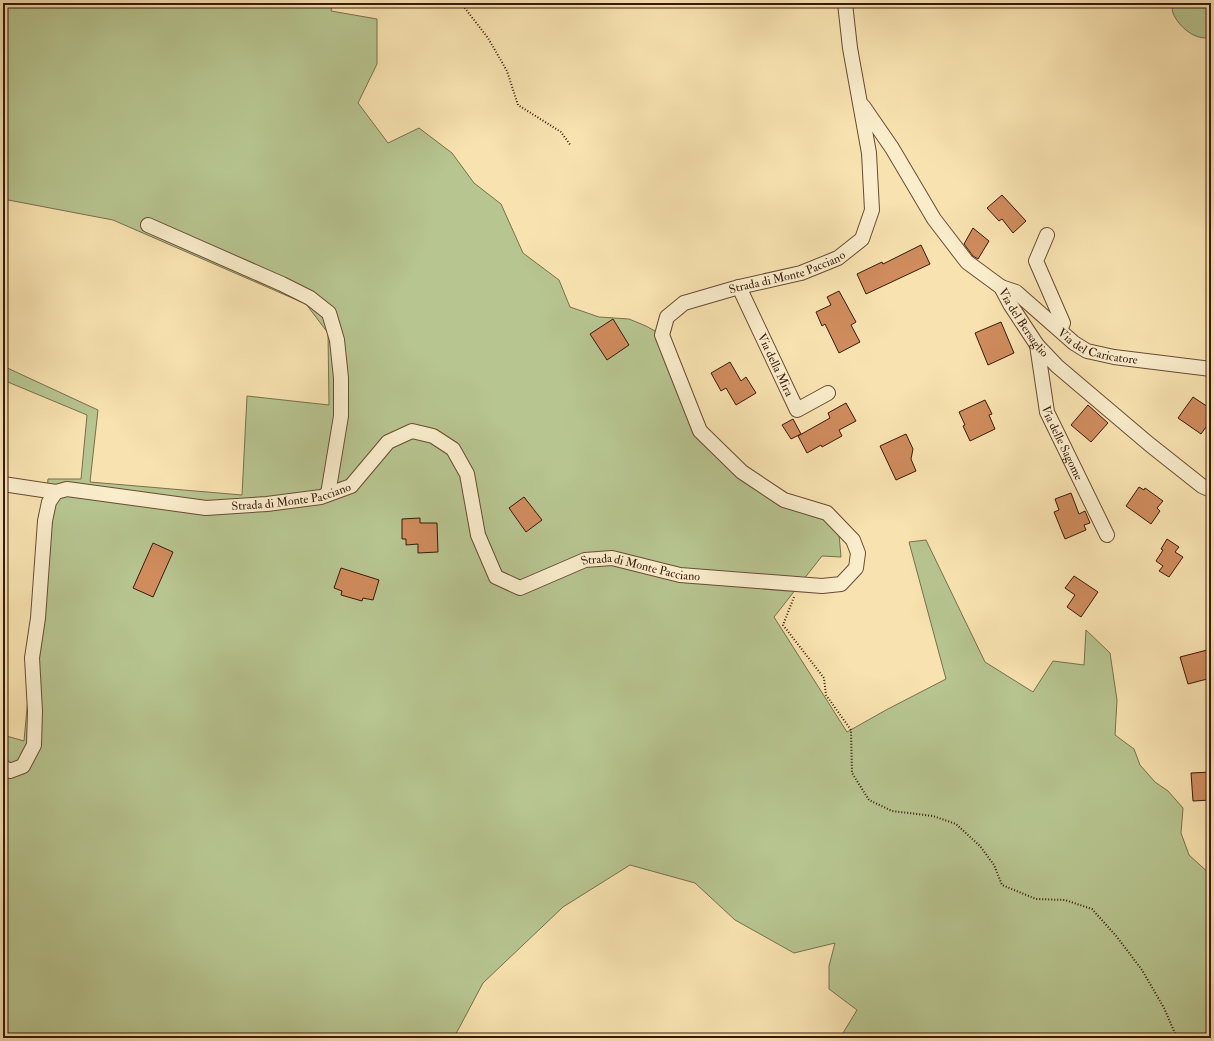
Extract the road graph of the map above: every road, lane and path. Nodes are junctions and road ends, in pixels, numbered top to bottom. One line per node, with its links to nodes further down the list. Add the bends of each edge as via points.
1 (461, 3): 4 (path, via 488,38 507,71 518,105 561,132)
2 (845, 3): 3 (street, Strada di Monte Pacciano)
3 (860, 102): 7 (street, Strada di Monte Pacciano, via 869,153 872,210 862,239 838,258 801,273); 8 (street, Via del Bersaglio, via 892,148 934,219 967,262)
4 (571, 146)
5 (148, 225): 16 (street, via 282,284 310,298 329,313 337,340 341,416)
6 (1047, 235): 9 (street, via 1036,261 1063,323)
7 (739, 287): 12 (street, Via della Mira, via 797,410); 18 (street, Strada di Monte Pacciano, via 684,303 667,316 662,336 700,432 742,472 784,500 827,513 853,540 858,553 856,568 841,584)
8 (1001, 287): 9 (street, Via del Caricatore, via 1016,292); 10 (street, Via del Bersaglio)
9 (1060, 330): 11 (street, Via del Caricatore, via 1074,343 1087,350)
10 (1037, 345): 14 (street, Via del Bersaglio, via 1057,366 1143,439 1202,486); 17 (street, Via delle Sagome, via 1047,412)
11 (1211, 369)
12 (828, 393)
13 (3, 484): 15 (street, Strada di Monte Pacciano)
14 (1211, 490)
15 (56, 492): 16 (street, Strada di Monte Pacciano, via 67,489 206,508 268,504); 19 (street, via 49,502 45,520 38,618 32,658 34,745 23,766 10,771)
16 (328, 494): 18 (street, Strada di Monte Pacciano, via 351,486 388,442 412,431 433,436 453,449 467,474 478,535 496,577 520,588 585,560 612,558 680,575)
17 (1107, 535)
18 (799, 584): 20 (path, via 783,625 824,678 826,695 851,730 852,773 869,800 892,811 933,816 956,824 980,846 994,865 1002,885 1036,899 1065,900 1092,909 1142,970 1164,1008)
19 (3, 767)
20 (1177, 1038)

